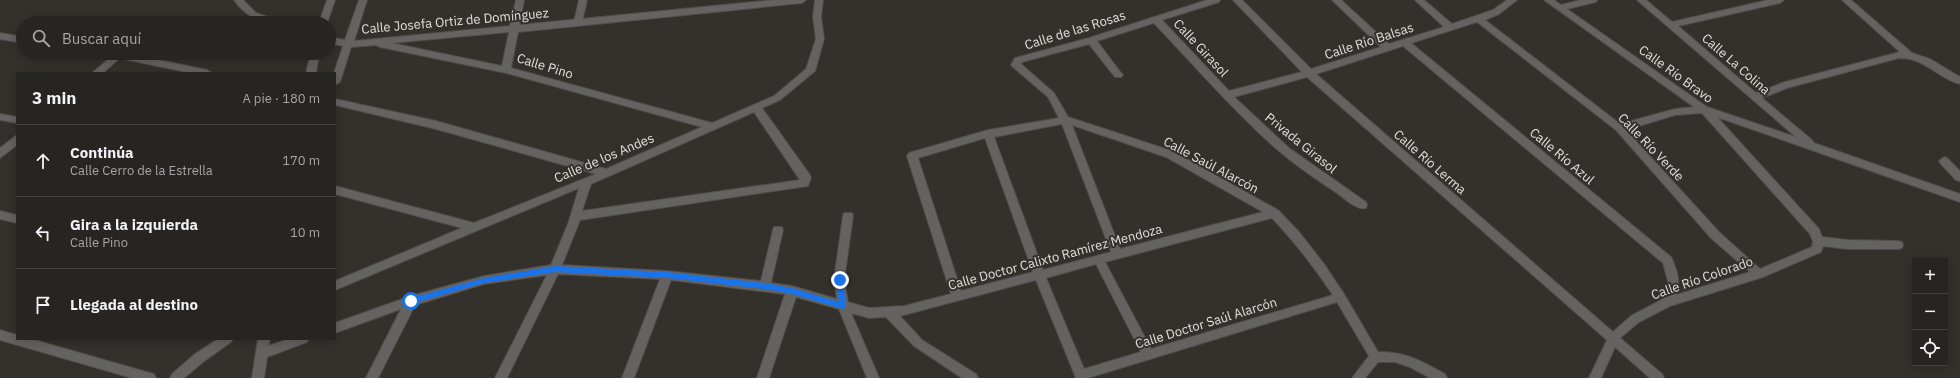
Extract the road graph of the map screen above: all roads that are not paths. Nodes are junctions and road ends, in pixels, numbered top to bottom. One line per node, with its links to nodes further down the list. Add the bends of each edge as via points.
1 (238, 0): 20 (street)
2 (331, 0): 21 (street)
3 (363, 0): 34 (street)
4 (520, 0): 27 (street)
5 (583, 0): 24 (street)
6 (802, 0): 18 (street, Calle Josefa Ortiz de Domínguez)
7 (819, 0): 51 (street, Calle de los Andes, via 817,17 820,39 810,71 777,98)
8 (1216, 0): 22 (street, Calle de las Rosas)
9 (1236, 0): 44 (street, Calle Río Lerma)
10 (1336, 0): 35 (street)
11 (1419, 0): 26 (street)
12 (1513, 0): 23 (street, Calle Río Balsas)
13 (1548, 0): 19 (street, Calle Río Bravo)
14 (1594, 0): 19 (street)
15 (1641, 0): 25 (street, Calle La Colina)
16 (1780, 0): 25 (street)
17 (1846, 0): 36 (street)
18 (738, 3): 24 (street, Calle Josefa Ortiz de Domínguez)
19 (1559, 8): 52 (street, Calle Río Bravo)
20 (256, 16)
21 (325, 16)
22 (1156, 19): 30 (street, Calle de las Rosas); 48 (street, Calle Girasol)
23 (1478, 20): 26 (street, Calle Río Balsas); 57 (street, Calle Río Verde)
24 (578, 22): 27 (street, Calle Josefa Ortiz de Domínguez)
25 (1671, 25): 49 (street, Calle La Colina)
26 (1451, 28): 33 (street, Calle Río Balsas)
27 (514, 29): 32 (street, Calle Josefa Ortiz de Domínguez); 40 (street)
28 (0, 36): 29 (street)
29 (16, 39)
30 (1091, 40): 45 (street); 55 (street, Calle de las Rosas, via 1018,60 1016,65 1052,95)
31 (336, 41): 34 (street, Calle Josefa Ortiz de Domínguez)
32 (368, 42): 34 (street, Calle Josefa Ortiz de Domínguez); 40 (street, Calle Pino)
33 (1405, 43): 35 (street, Calle Río Balsas); 90 (street, Calle Río Azul, via 1667,260 1674,272 1674,287)
34 (349, 44): 46 (street)
35 (1388, 48): 44 (street, Calle Río Balsas)
36 (1909, 55): 47 (street, via 1927,61); 49 (street, via 1785,85)
37 (113, 60): 41 (street)
38 (143, 60): 42 (street)
39 (314, 60): 43 (street)
40 (506, 70): 56 (street, Calle Pino)
41 (98, 72)
42 (201, 72)
43 (311, 72)
44 (1309, 74): 48 (street, Calle Río Balsas); 95 (street, Calle Río Lerma)
45 (1118, 75)
46 (336, 79)
47 (1960, 81)
48 (1228, 95): 68 (street, Privada Girasol, via 1276,142)
49 (1754, 97): 60 (street, Calle La Colina)
50 (336, 102): 63 (street, via 436,125)
51 (756, 107): 56 (street, Calle de los Andes); 71 (street, via 806,178 804,183)
52 (1704, 109): 57 (street, via 1675,112); 60 (street, Calle La Colina); 76 (street, Calle Río Bravo, via 1815,232)
53 (0, 117): 54 (street)
54 (16, 120)
55 (1065, 120): 58 (street); 69 (street, Calle Saúl Alarcón, via 1169,154); 78 (street)
56 (711, 126): 63 (street, Calle de los Andes)
57 (1619, 128): 81 (street, Calle Río Verde, via 1715,235)
58 (988, 134): 83 (street); 87 (street, via 912,156)
59 (16, 140): 61 (street)
60 (1814, 147): 67 (street, Calle La Colina)
61 (0, 154)
62 (1944, 162): 64 (street)
63 (607, 173): 65 (street, Calle de los Andes)
64 (1960, 177)
65 (587, 180): 71 (street); 74 (street, Calle de los Andes)
66 (336, 190): 74 (street)
67 (1960, 198)
68 (1362, 205)
69 (1274, 213): 78 (street, Calle Doctor Calixto Ramírez Mendoza); 88 (street, Calle Saúl Alarcón, via 1295,235)
70 (0, 214): 73 (street)
71 (576, 216): 80 (street)
72 (848, 216): 91 (street, via 840,280)
73 (16, 219)
74 (474, 227): 84 (street, Calle de los Andes)
75 (778, 230): 85 (street)
76 (1818, 241): 77 (street, via 1859,246); 81 (street, Calle Río Colorado, via 1817,249)
77 (1898, 244)
78 (1117, 255): 79 (street, Calle Doctor Calixto Ramírez Mendoza)
79 (1099, 260): 83 (street, Calle Doctor Calixto Ramírez Mendoza); 102 (street)
80 (555, 269): 82 (street, Calle Doctor Calixto Ramírez Mendoza); 89 (street, Calle Doctor Calixto Ramírez Mendoza, via 484,280); 109 (street)
81 (1759, 274): 90 (street, Calle Río Colorado)
82 (667, 275): 85 (street, Calle Doctor Calixto Ramírez Mendoza); 110 (street)
83 (1040, 276): 87 (street, Calle Doctor Calixto Ramírez Mendoza); 104 (street)
84 (336, 286)
85 (765, 286): 86 (street, Calle Doctor Calixto Ramírez Mendoza)
86 (792, 291): 91 (street, Calle Doctor Calixto Ramírez Mendoza); 111 (street)
87 (957, 296): 92 (street, Calle Doctor Calixto Ramírez Mendoza)
88 (1340, 297): 102 (street, Calle Doctor Saúl Alarcón); 103 (street, Calle Saúl Alarcón)
89 (411, 301): 93 (street, Calle Doctor Calixto Ramírez Mendoza); 108 (street)
90 (1667, 302): 95 (street, Calle Río Colorado, via 1635,319)
91 (843, 306): 92 (street, Calle Doctor Calixto Ramírez Mendoza, via 869,313); 112 (street)
92 (890, 313): 113 (street, via 918,343)
93 (336, 328)
94 (0, 335): 96 (street)
95 (1612, 338): 116 (street, Calle Río Colorado); 117 (street, Calle Río Lerma)
96 (16, 340)
97 (17, 340): 105 (street)
98 (226, 340): 106 (street)
99 (264, 340): 101 (street)
100 (300, 340): 101 (street)
101 (263, 353): 107 (street)
102 (1148, 355): 104 (street, Calle Doctor Saúl Alarcón)
103 (1375, 357): 114 (street); 115 (street, via 1394,357 1413,363)
104 (1081, 377)
105 (150, 378)
106 (176, 378)
107 (258, 378)
108 (372, 378)
109 (501, 378)
110 (628, 378)
111 (763, 378)
112 (873, 378)
113 (972, 378)
114 (1358, 378)
115 (1441, 378)
116 (1594, 378)
117 (1658, 378)

